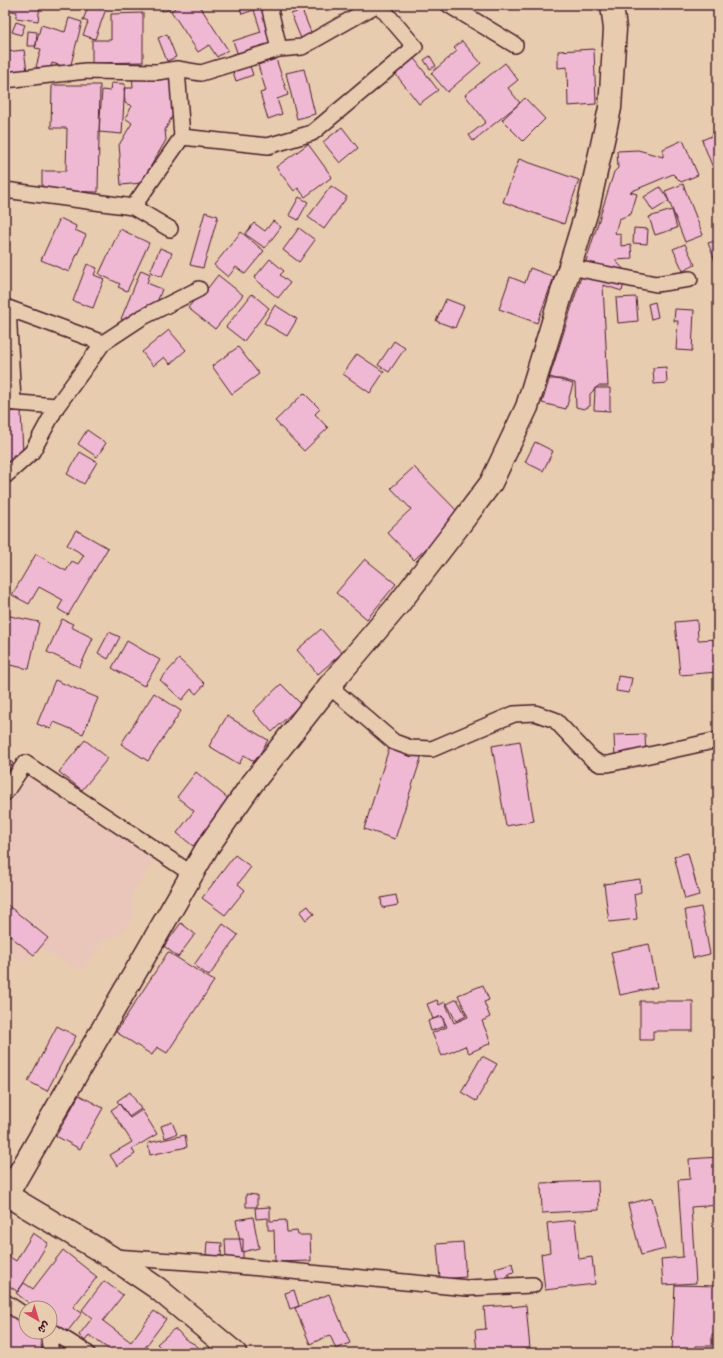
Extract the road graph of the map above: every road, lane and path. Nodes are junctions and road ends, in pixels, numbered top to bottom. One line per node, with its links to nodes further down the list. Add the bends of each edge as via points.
1 (269, 5): 7 (street)
2 (376, 5): 7 (street, via 302,47)
3 (379, 5): 10 (street, via 415,47 312,133 268,146)
4 (449, 5): 6 (street)
5 (612, 5): 14 (main road, via 615,29 610,108 589,204)
6 (515, 45)
7 (279, 49): 8 (street, via 200,73)
8 (177, 69): 9 (street, via 157,72 86,71); 10 (street)
9 (5, 80)
10 (182, 137): 12 (street)
11 (5, 190): 12 (street)
12 (133, 207): 13 (street)
13 (170, 229)
14 (570, 267): 15 (street, via 656,284); 22 (main road, via 527,407 491,483 398,605)
15 (690, 279)
16 (199, 290): 18 (street, via 141,318)
17 (6, 308): 18 (street); 19 (street)
18 (103, 343): 20 (street)
19 (9, 402): 20 (street)
20 (57, 406): 21 (street, via 32,452)
21 (5, 476)
22 (329, 686): 23 (street, via 394,742 411,748 432,749 514,714 535,713 556,720 592,759 600,764); 25 (main road, via 251,785)
23 (718, 740)
24 (5, 793): 25 (street, via 25,763)
25 (192, 874): 26 (main road)
26 (6, 1196): 27 (main road)
27 (111, 1257): 28 (street, via 217,1264 467,1288); 35 (main road, via 157,1288)
28 (533, 1285)
29 (5, 1302): 30 (street)
30 (18, 1311)
31 (58, 1336): 34 (street)
32 (50, 1340): 33 (street)
33 (51, 1353)
34 (87, 1353)
35 (235, 1353)

